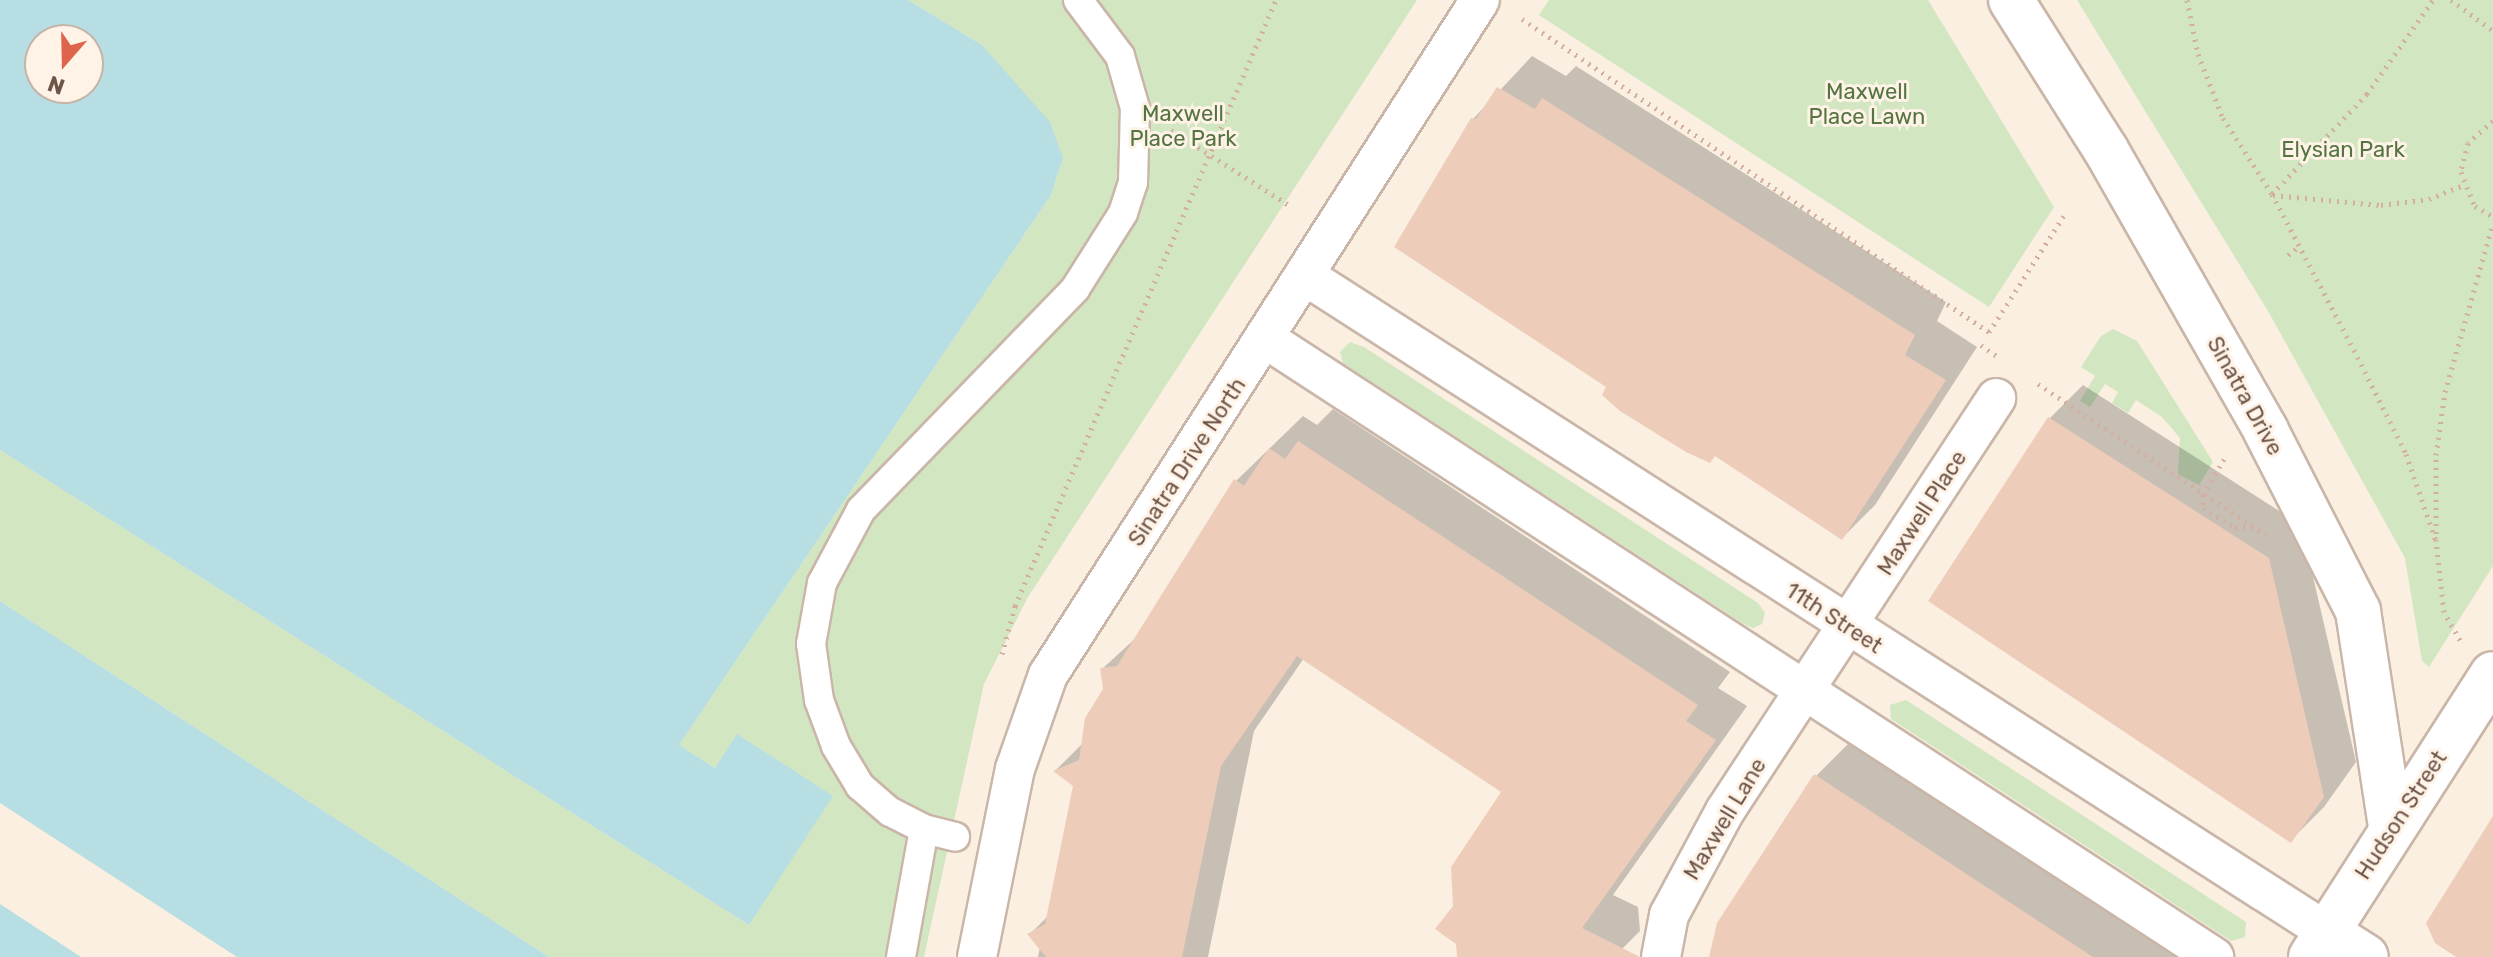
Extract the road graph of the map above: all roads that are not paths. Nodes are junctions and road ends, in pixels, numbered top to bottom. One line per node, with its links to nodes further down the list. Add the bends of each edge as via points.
1 (1078, 0): 11 (street, via 1120,56 1135,108 1133,183 1109,240 1075,289 861,510 822,583 811,644 819,700 836,746 860,786 890,812)
2 (1480, 0): 4 (street, Sinatra Drive North)
3 (2011, 0): 10 (street, Sinatra Drive, via 2106,150 2266,431 2358,611)
4 (1304, 275): 5 (street, Sinatra Drive North); 7 (street, 11th Street)
5 (1266, 339): 9 (street); 15 (street, Sinatra Drive North, via 1048,675 1015,769)
6 (1996, 398): 7 (street, Maxwell Place)
7 (1848, 626): 9 (street, Maxwell Place); 13 (street, 11th Street)
8 (2493, 674): 10 (street, Hudson Street)
9 (1807, 689): 16 (street, Maxwell Lane, via 1725,811 1669,915); 17 (street)
10 (2391, 826): 13 (street, Hudson Street)
11 (924, 829): 12 (street); 14 (street)
12 (955, 837)
13 (2319, 944): 18 (street, 11th Street)
14 (901, 957)
15 (977, 957)
16 (1661, 957)
17 (2214, 957)
18 (2366, 957)

